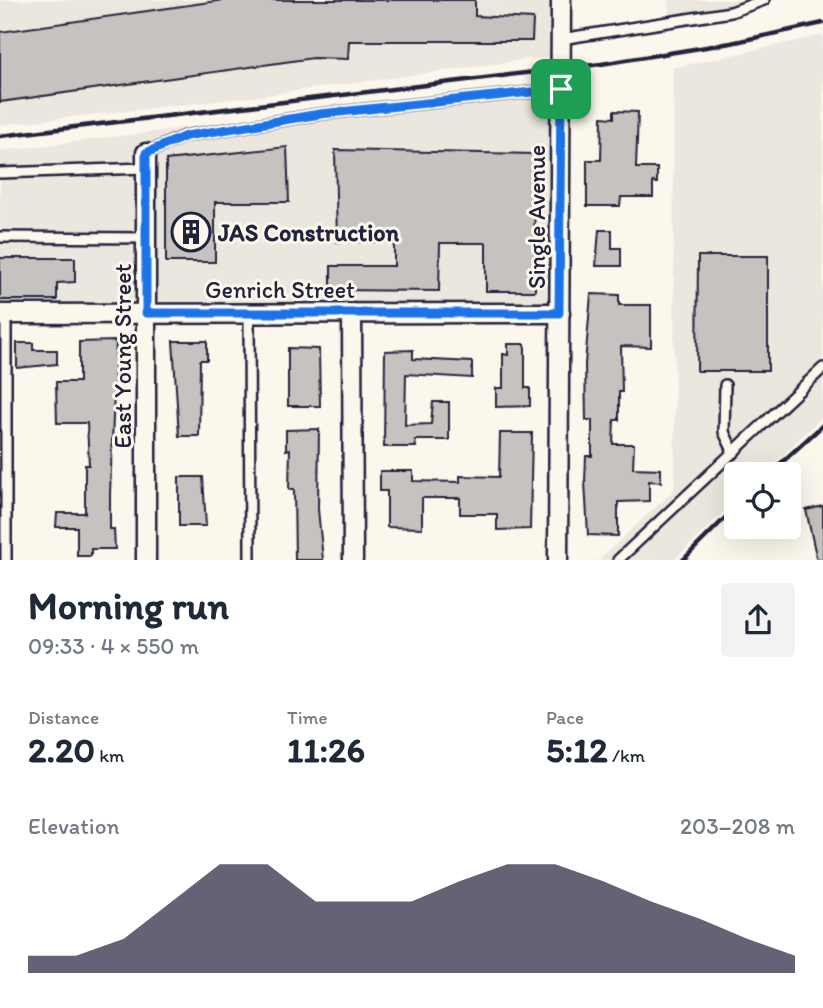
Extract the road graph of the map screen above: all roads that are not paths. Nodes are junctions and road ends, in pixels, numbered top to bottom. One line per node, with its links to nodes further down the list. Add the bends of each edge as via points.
1 (561, 0): 3 (street, Single Avenue)
2 (764, 0): 3 (lane, via 731,12)
3 (561, 39): 4 (street, Single Avenue)
4 (561, 89): 5 (lane, via 320,114 186,136); 12 (street, Single Avenue)
5 (146, 161): 6 (lane); 8 (street, East Young Street)
6 (0, 173)
7 (0, 237): 8 (lane)
8 (146, 238): 9 (street, East Young Street)
9 (146, 313): 10 (street, Genrich Street); 13 (street, Genrich Street); 18 (street, East Young Street)
10 (249, 313): 11 (street, Genrich Street); 19 (lane)
11 (352, 313): 12 (street, Genrich Street); 20 (street)
12 (559, 313): 21 (street, Single Avenue)
13 (3, 314): 17 (lane)
14 (823, 368): 16 (lane)
15 (725, 385): 16 (lane, via 724,432)
16 (734, 453): 22 (lane)
17 (6, 560)
18 (146, 560)
19 (250, 560)
20 (353, 560)
21 (558, 560)
22 (618, 560)

